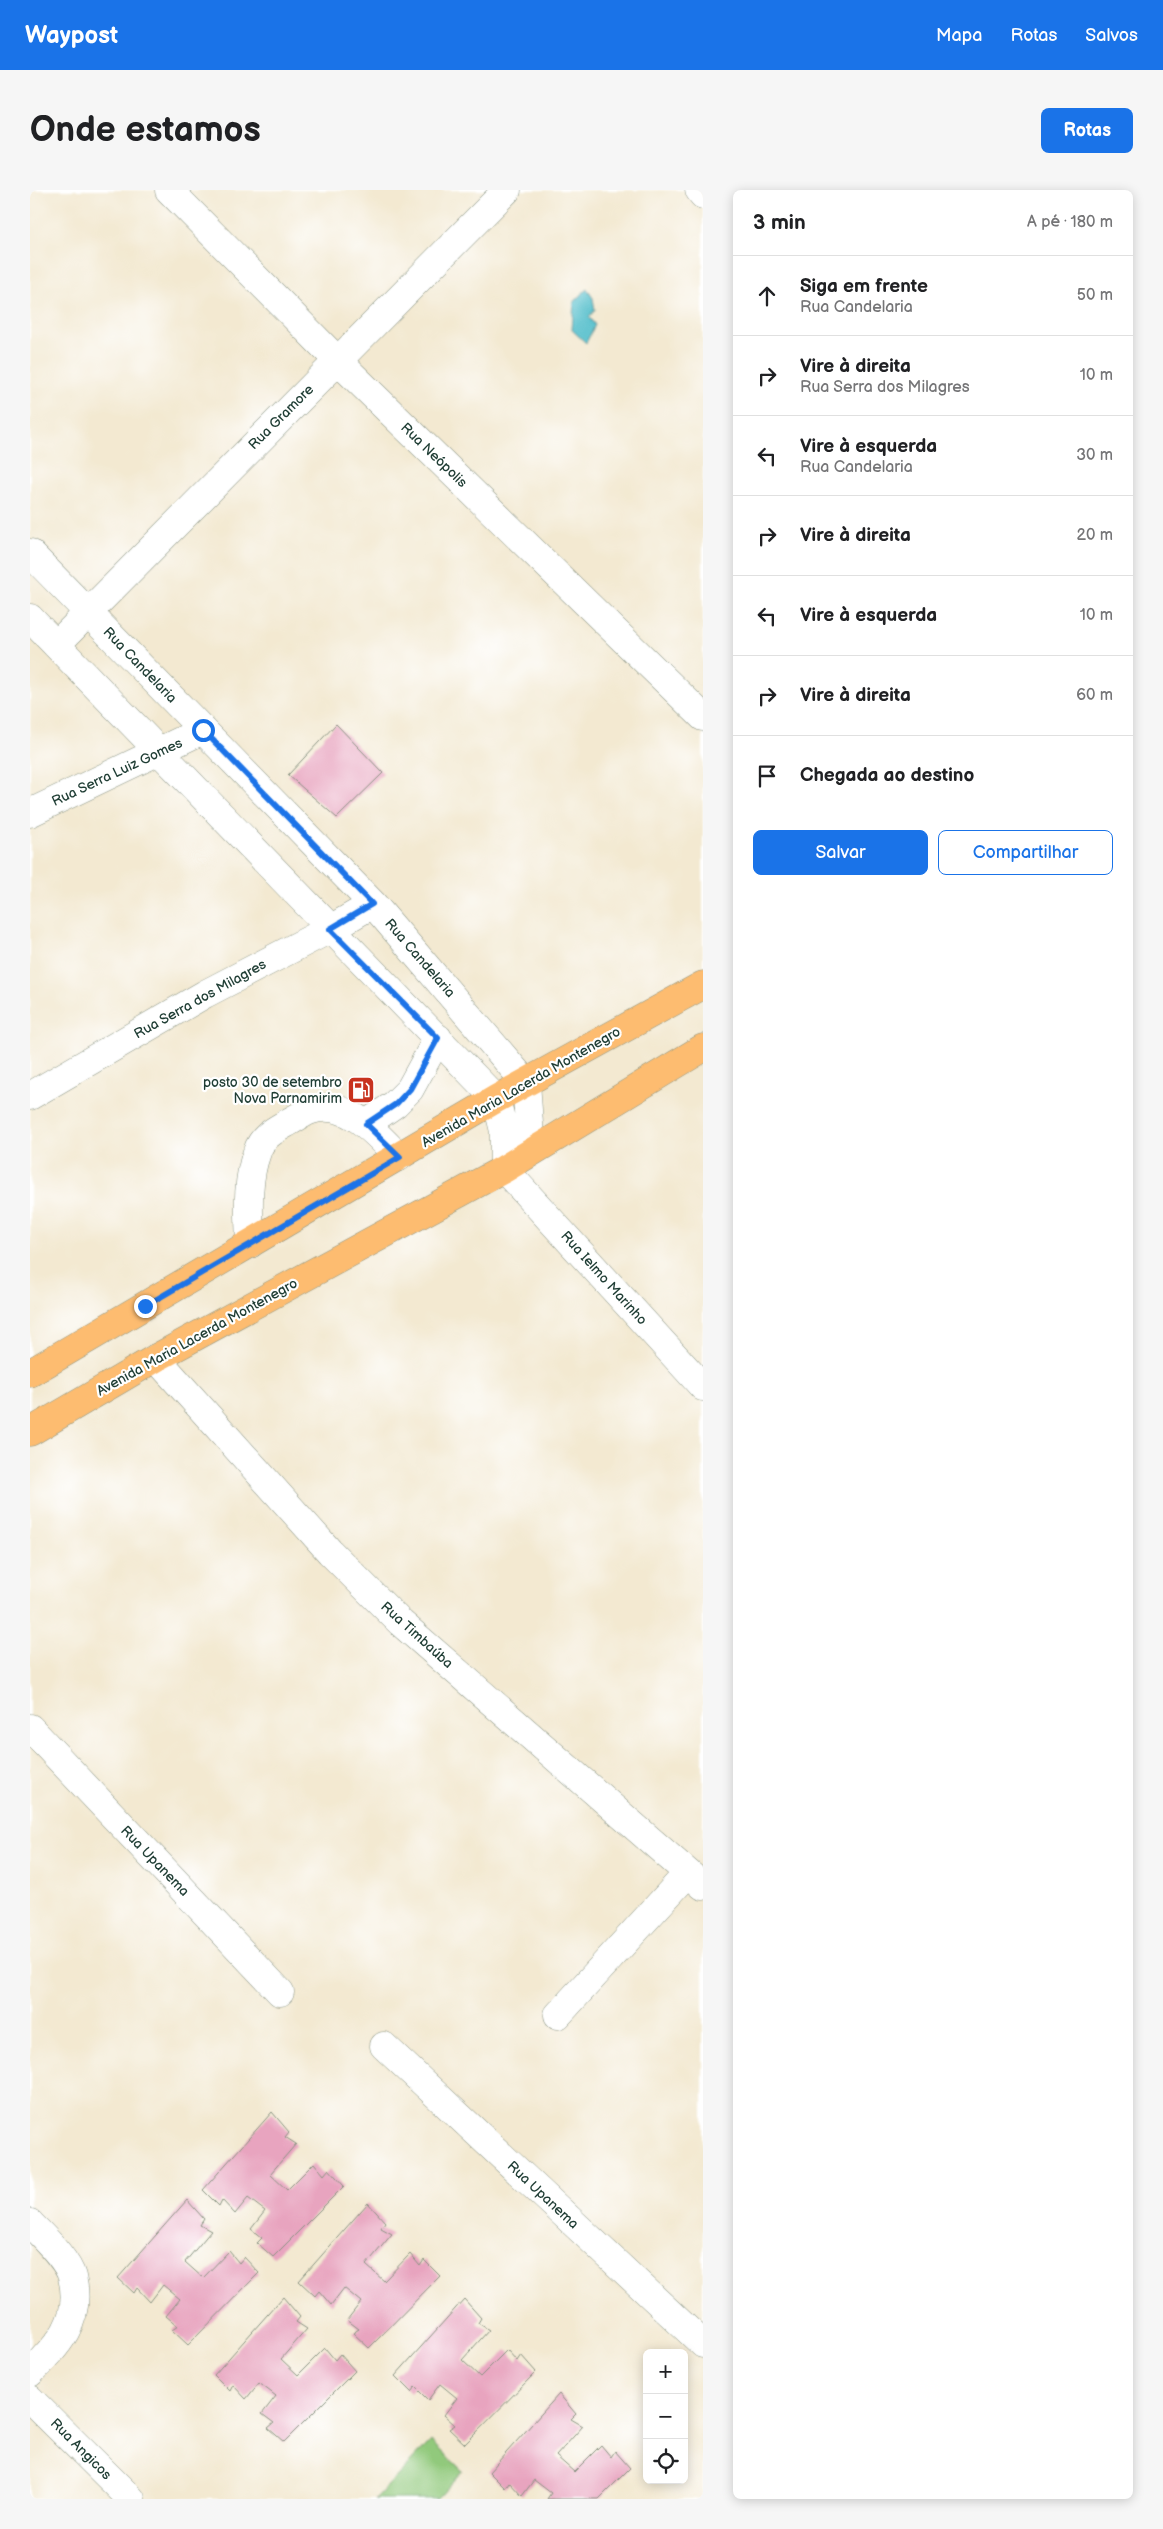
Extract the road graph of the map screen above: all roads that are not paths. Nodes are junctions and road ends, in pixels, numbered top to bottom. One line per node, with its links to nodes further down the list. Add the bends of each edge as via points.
1 (169, 190): 5 (street, Rua Neópolis)
2 (507, 190): 5 (street, Rua Gramore)
3 (698, 190): 4 (street)
4 (703, 195)
5 (337, 360): 7 (street, Rua Gramore); 10 (street, Rua Neópolis)
6 (30, 552): 7 (street, Rua Candelaria)
7 (88, 612): 9 (street, Rua Gramore); 11 (street, Rua Candelaria)
8 (30, 618): 9 (street)
9 (56, 645): 12 (street)
10 (703, 717)
11 (203, 730): 12 (street, Rua Serra Luiz Gomes); 14 (street, Rua Candelaria)
12 (159, 752): 13 (street, Rua Serra Luiz Gomes); 15 (street)
13 (30, 813)
14 (372, 904): 15 (street, Rua Serra dos Milagres); 19 (street, Rua Candelaria)
15 (330, 929): 17 (street); 20 (street, Rua Serra dos Milagres, via 205,994)
16 (703, 985): 19 (main road, Avenida Maria Lacerda Montenegro)
17 (438, 1038): 21 (street); 22 (street, via 410,1089 396,1104)
18 (703, 1048): 23 (main road, Avenida Maria Lacerda Montenegro)
19 (526, 1083): 21 (main road, Avenida Maria Lacerda Montenegro); 23 (street)
20 (30, 1096)
21 (496, 1099): 24 (main road, Avenida Maria Lacerda Montenegro); 25 (street, via 504,1131)
22 (366, 1124): 24 (street); 26 (street, via 331,1108 311,1110 269,1133 257,1150 251,1173)
23 (531, 1151): 25 (main road, Avenida Maria Lacerda Montenegro)
24 (400, 1157): 26 (main road, Avenida Maria Lacerda Montenegro)
25 (504, 1169): 27 (main road, Avenida Maria Lacerda Montenegro); 29 (street, Rua Ielmo Marinho)
26 (250, 1244): 28 (main road, Avenida Maria Lacerda Montenegro)
27 (156, 1358): 30 (main road, Avenida Maria Lacerda Montenegro); 32 (street, Rua Timbaúba, via 330,1552 402,1623)
28 (30, 1373)
29 (703, 1387)
30 (30, 1432)
31 (30, 1728): 33 (street, Rua Upanema)
32 (695, 1880): 34 (street)
33 (280, 1992)
34 (558, 2015)
35 (384, 2046): 37 (street, Rua Upanema)
36 (30, 2222): 38 (street, via 72,2276 73,2304 69,2329 56,2348)
37 (703, 2344)
38 (30, 2373)
39 (30, 2399): 40 (street, Rua Angicos)
40 (131, 2499)

